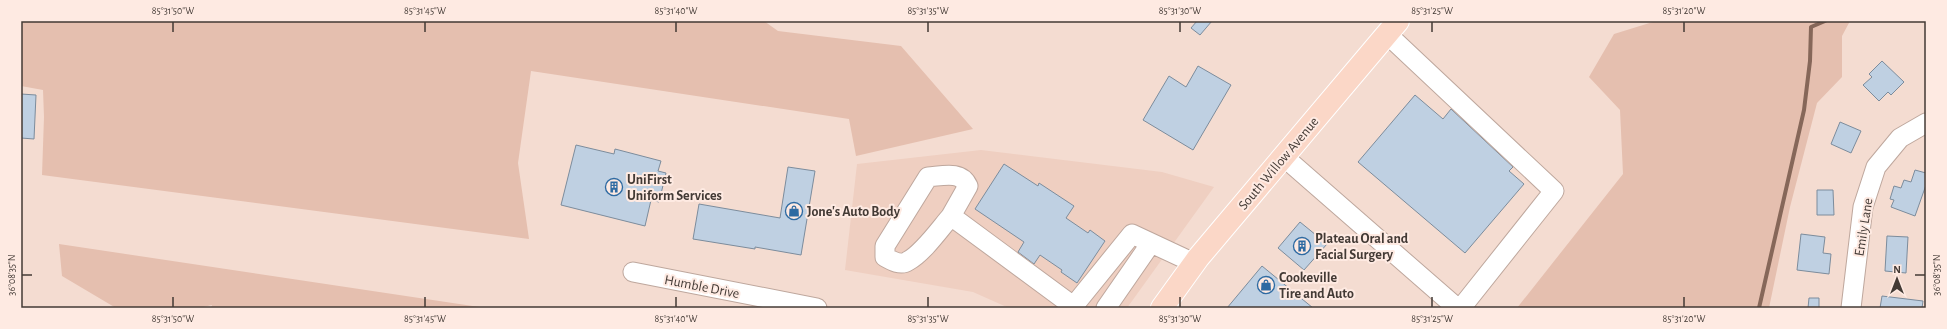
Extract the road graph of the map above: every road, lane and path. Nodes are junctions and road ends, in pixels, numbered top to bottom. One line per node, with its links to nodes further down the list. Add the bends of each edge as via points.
1 (1393, 27): 3 (main road, South Willow Avenue); 13 (street, via 1411,54 1554,191)
2 (1926, 123): 14 (street, Emily Lane, via 1900,138 1876,166 1864,207)
3 (1284, 157): 6 (main road, South Willow Avenue); 12 (street)
4 (951, 216): 4 (street, via 968,186 965,179 958,175 928,177 885,246 885,257 894,262 907,262 920,252); 8 (street)
5 (1151, 243): 6 (street); 8 (street, via 1132,234); 10 (street)
6 (1194, 263): 11 (main road, South Willow Avenue)
7 (633, 272): 9 (street, Humble Drive)
8 (1072, 307)
9 (817, 308)
10 (1106, 308)
11 (1162, 308)
12 (1457, 308)
13 (1461, 308)
14 (1851, 308)

